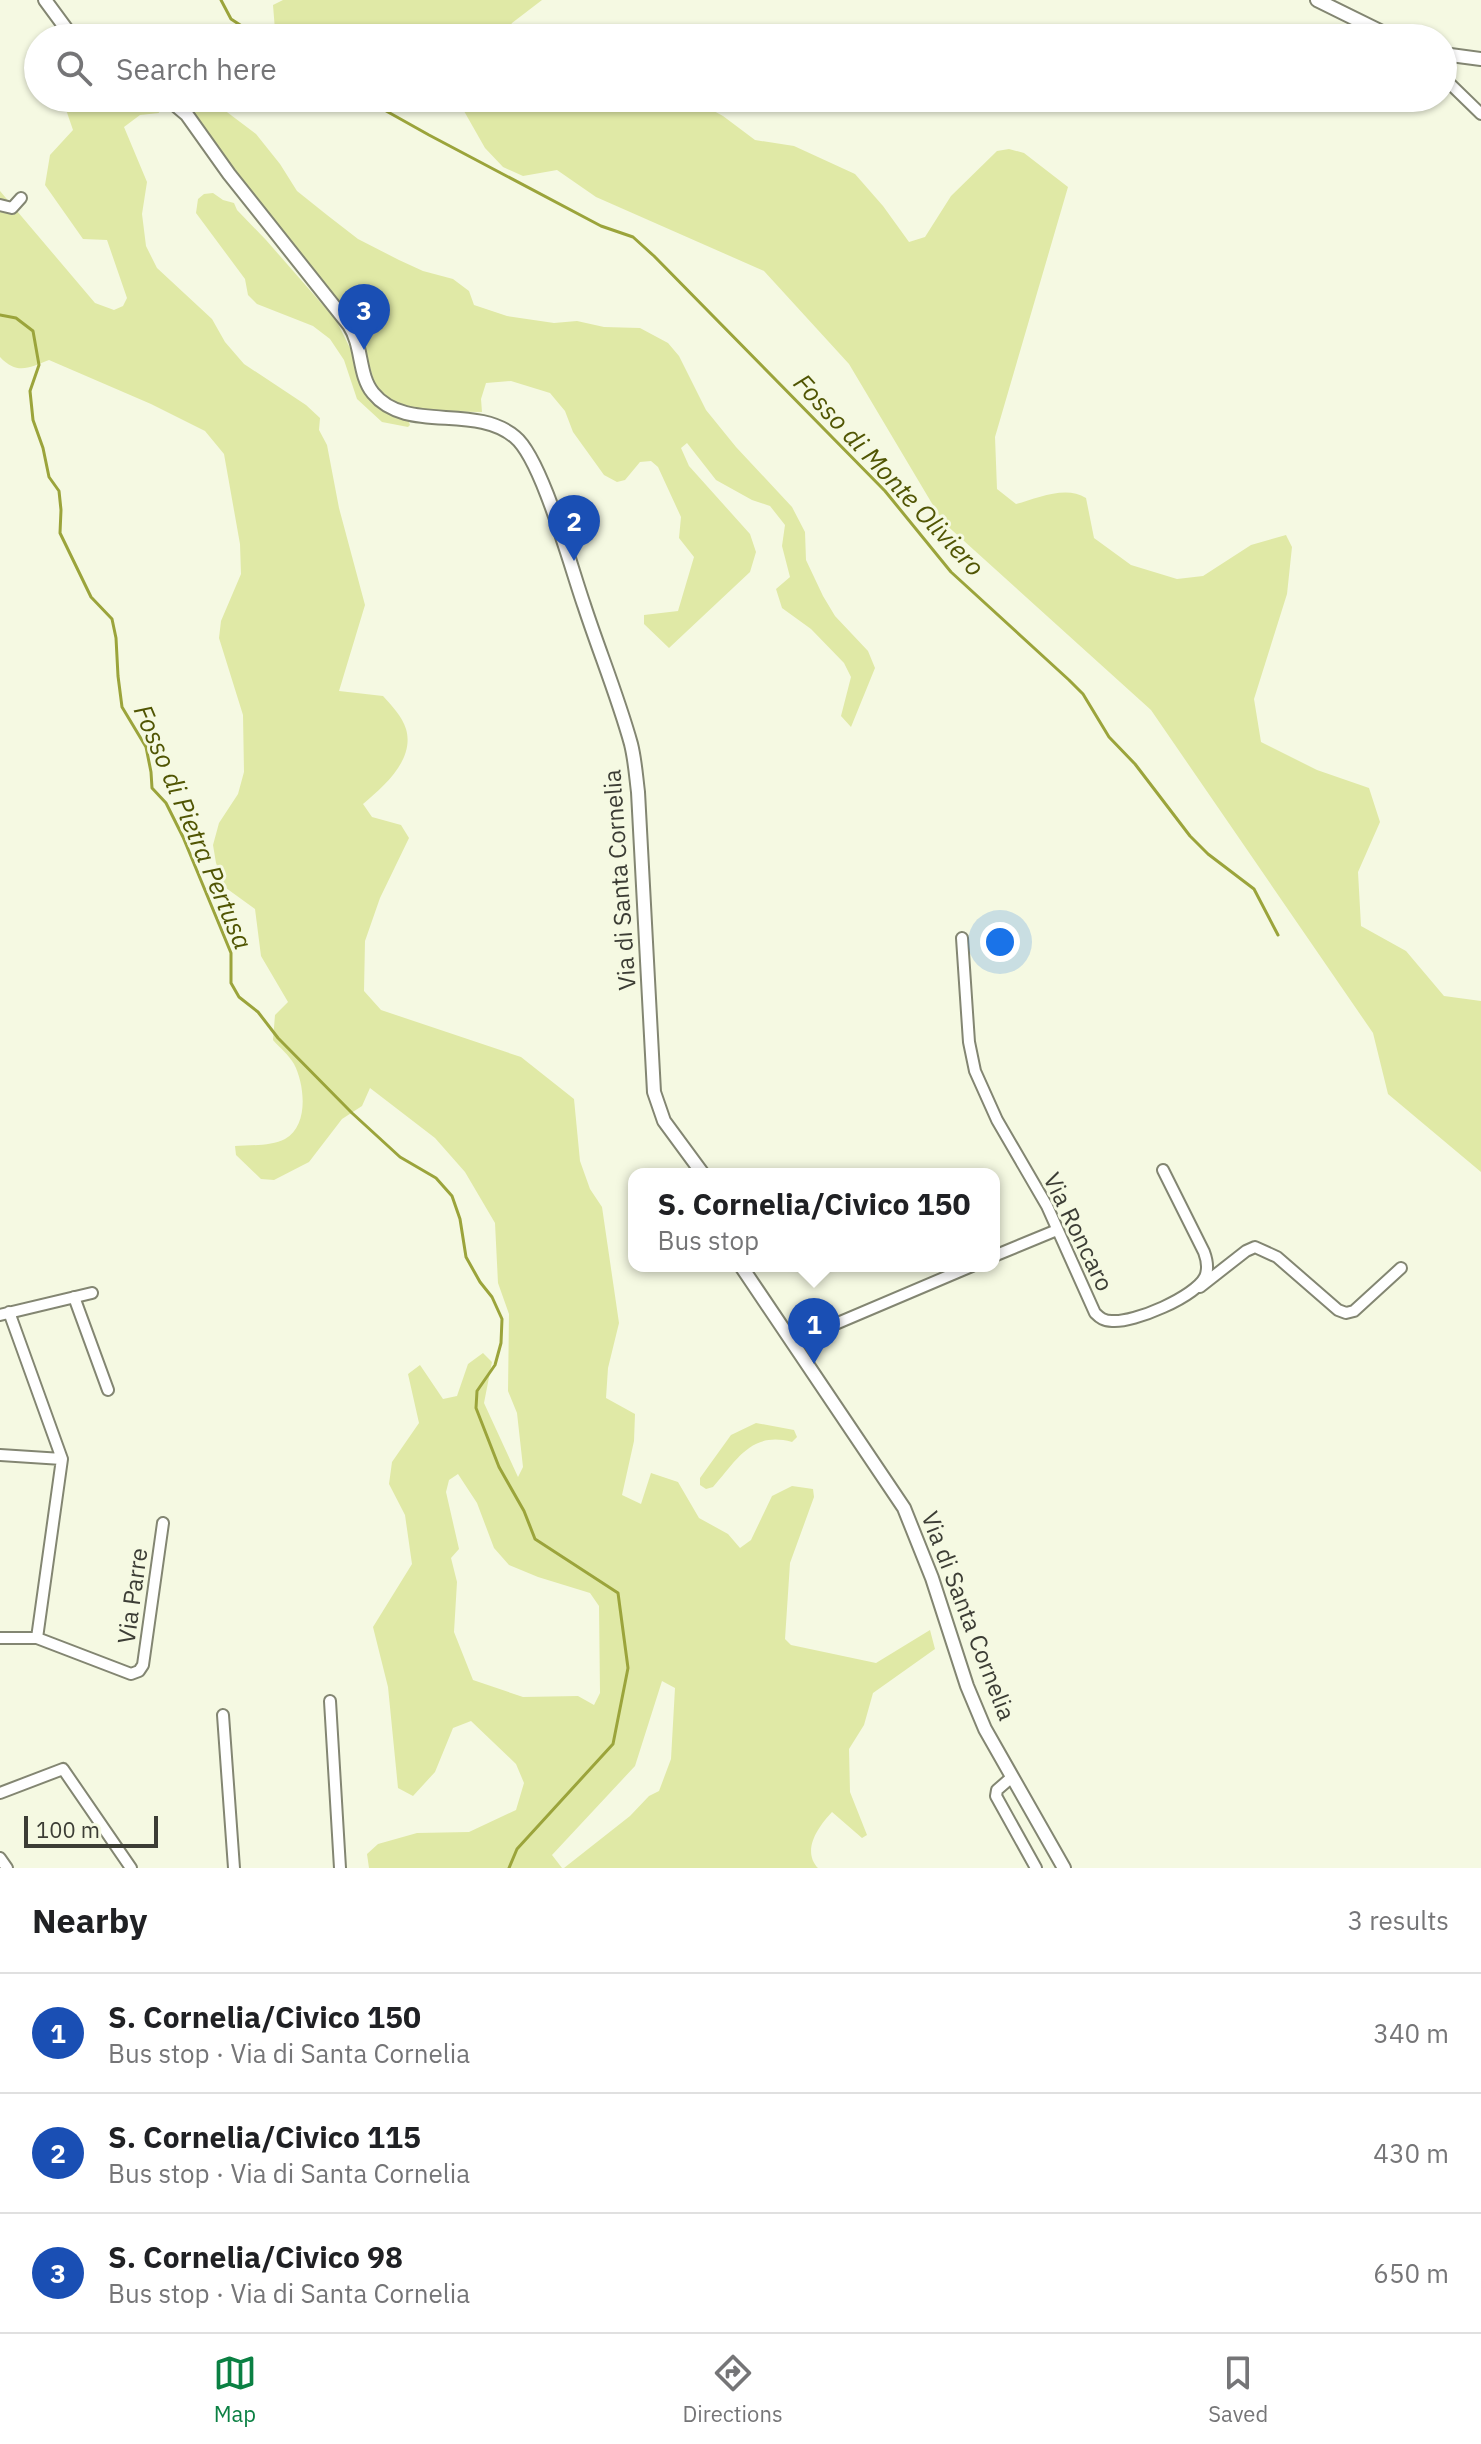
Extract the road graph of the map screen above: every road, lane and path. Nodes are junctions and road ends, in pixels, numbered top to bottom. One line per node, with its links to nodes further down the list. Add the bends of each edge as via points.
1 (45, 0): 3 (street)
2 (1317, 0): 4 (street)
3 (63, 24)
4 (1366, 24)
5 (1457, 56): 6 (street)
6 (1481, 59)
7 (1457, 91): 9 (street)
8 (183, 112): 13 (street, Via di Santa Cornelia, via 349,325 366,381 378,398 408,414 487,422 513,435 529,453 632,750 656,1102)
9 (1481, 114)
10 (21, 198): 11 (street, via 12,208)
11 (0, 205)
12 (962, 938): 15 (street, Via Roncaro, via 975,1071)
13 (699, 1168)
14 (1163, 1170): 20 (street, via 1207,1261 1205,1277)
15 (1057, 1230): 16 (street); 20 (street, Via Roncaro, via 1095,1313 1103,1319 1132,1318)
16 (1000, 1254)
17 (1401, 1268): 20 (street, via 1349,1313 1338,1310 1272,1254 1255,1247)
18 (745, 1272): 24 (street, Via di Santa Cornelia)
19 (958, 1272): 24 (street)
20 (1193, 1291)
21 (92, 1293): 22 (street)
22 (74, 1297): 23 (street); 25 (street)
23 (4, 1314): 27 (street)
24 (793, 1342): 33 (street, Via di Santa Cornelia, via 904,1508 967,1686)
25 (108, 1390)
26 (0, 1455): 27 (street)
27 (62, 1459): 30 (street)
28 (163, 1523): 30 (street, Via Parre, via 139,1671 131,1674)
29 (0, 1638): 30 (street, Via Parre)
30 (37, 1638)
31 (330, 1701): 39 (street)
32 (223, 1715): 38 (street)
33 (1012, 1777): 40 (street, via 996,1796); 41 (street, Via di Santa Cornelia)
34 (0, 1793): 37 (street, via 63,1769)
35 (0, 1858): 36 (street)
36 (7, 1868)
37 (131, 1868)
38 (234, 1868)
39 (340, 1868)
40 (1036, 1868)
41 (1064, 1868)

